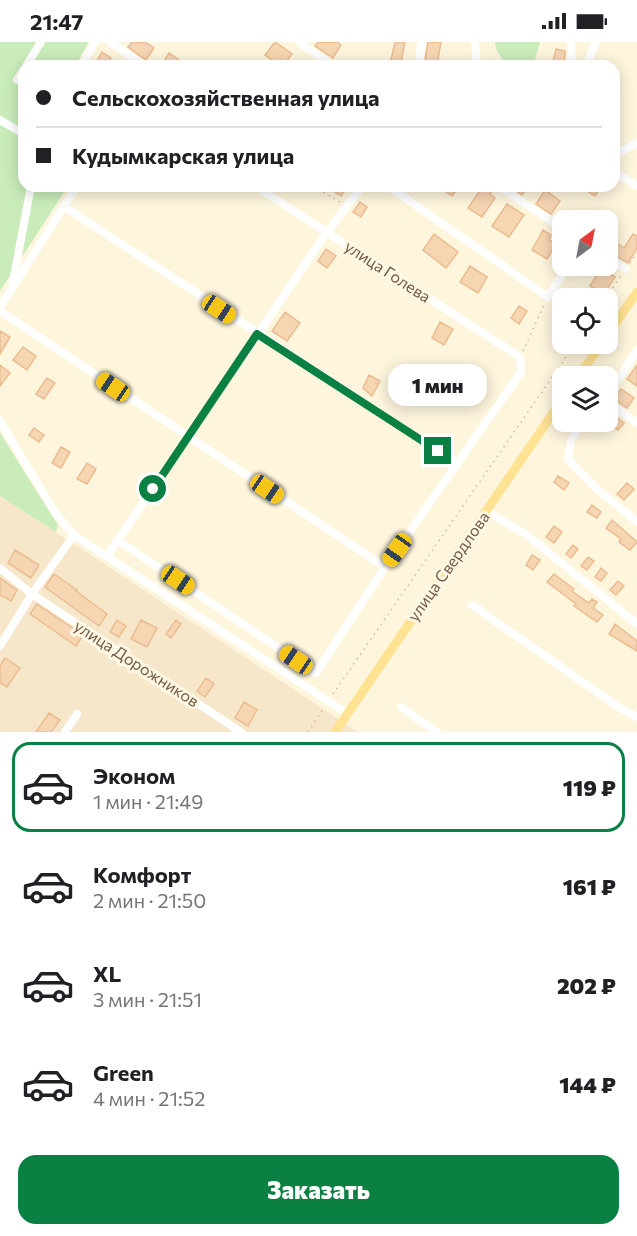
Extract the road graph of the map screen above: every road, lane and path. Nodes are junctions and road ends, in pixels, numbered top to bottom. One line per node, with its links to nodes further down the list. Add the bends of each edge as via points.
1 (41, 42): 9 (street)
2 (95, 42): 10 (street)
3 (110, 42): 11 (street)
4 (299, 42): 12 (street)
5 (422, 42): 13 (street)
6 (474, 42): 14 (street)
7 (571, 42): 15 (street)
8 (596, 42): 16 (street)
9 (30, 60)
10 (84, 60)
11 (136, 60)
12 (324, 60)
13 (419, 60)
14 (476, 60)
15 (572, 60)
16 (588, 60)
17 (0, 120): 18 (street)
18 (18, 130)
19 (637, 143): 20 (street)
20 (620, 151)
21 (620, 176): 22 (street)
22 (637, 186)
23 (30, 192): 38 (street)
24 (74, 192): 31 (street)
25 (264, 192): 33 (street, улица Голева)
26 (323, 192): 30 (path)
27 (357, 192): 30 (street)
28 (397, 192): 41 (street)
29 (507, 192): 32 (street)
30 (346, 206): 33 (street)
31 (65, 207): 38 (street); 45 (street)
32 (552, 221)
33 (327, 232): 45 (street); 48 (street, улица Голева)
34 (637, 253): 36 (path)
35 (618, 264): 36 (street)
36 (625, 269): 39 (path)
37 (562, 276): 41 (street)
38 (12, 286): 42 (street)
39 (613, 288)
40 (637, 292): 44 (main road)
41 (548, 297): 48 (path)
42 (0, 307)
43 (0, 311): 55 (street)
44 (618, 320)
45 (257, 334): 55 (street); 56 (street)
46 (637, 350): 49 (street)
47 (568, 354): 68 (path)
48 (520, 357): 56 (street, via 521,372)
49 (618, 379)
50 (618, 409): 53 (street)
51 (552, 415): 57 (main road, улица Свердлова)
52 (0, 421): 59 (street, via 56,514)
53 (637, 423)
54 (576, 432): 58 (street, via 568,459)
55 (188, 437): 60 (street); 62 (street)
56 (458, 464): 62 (street)
57 (486, 511): 66 (street, via 527,534); 71 (main road, улица Свердлова)
58 (637, 522)
59 (74, 535): 61 (street); 64 (street)
60 (119, 541): 61 (street); 62 (street, via 316,673)
61 (107, 556): 68 (street)
62 (385, 567)
63 (0, 568): 64 (street, улица Дорожников)
64 (32, 594): 67 (street); 74 (street, улица Дорожников)
65 (472, 604): 72 (street)
66 (637, 624)
67 (0, 646)
68 (328, 701): 71 (street); 75 (path)
69 (401, 707): 77 (street)
70 (77, 714): 73 (street)
71 (348, 714): 76 (main road, улица Свердлова)
72 (637, 717)
73 (65, 732)
74 (241, 732)
75 (308, 732)
76 (335, 732)
77 (437, 732)

